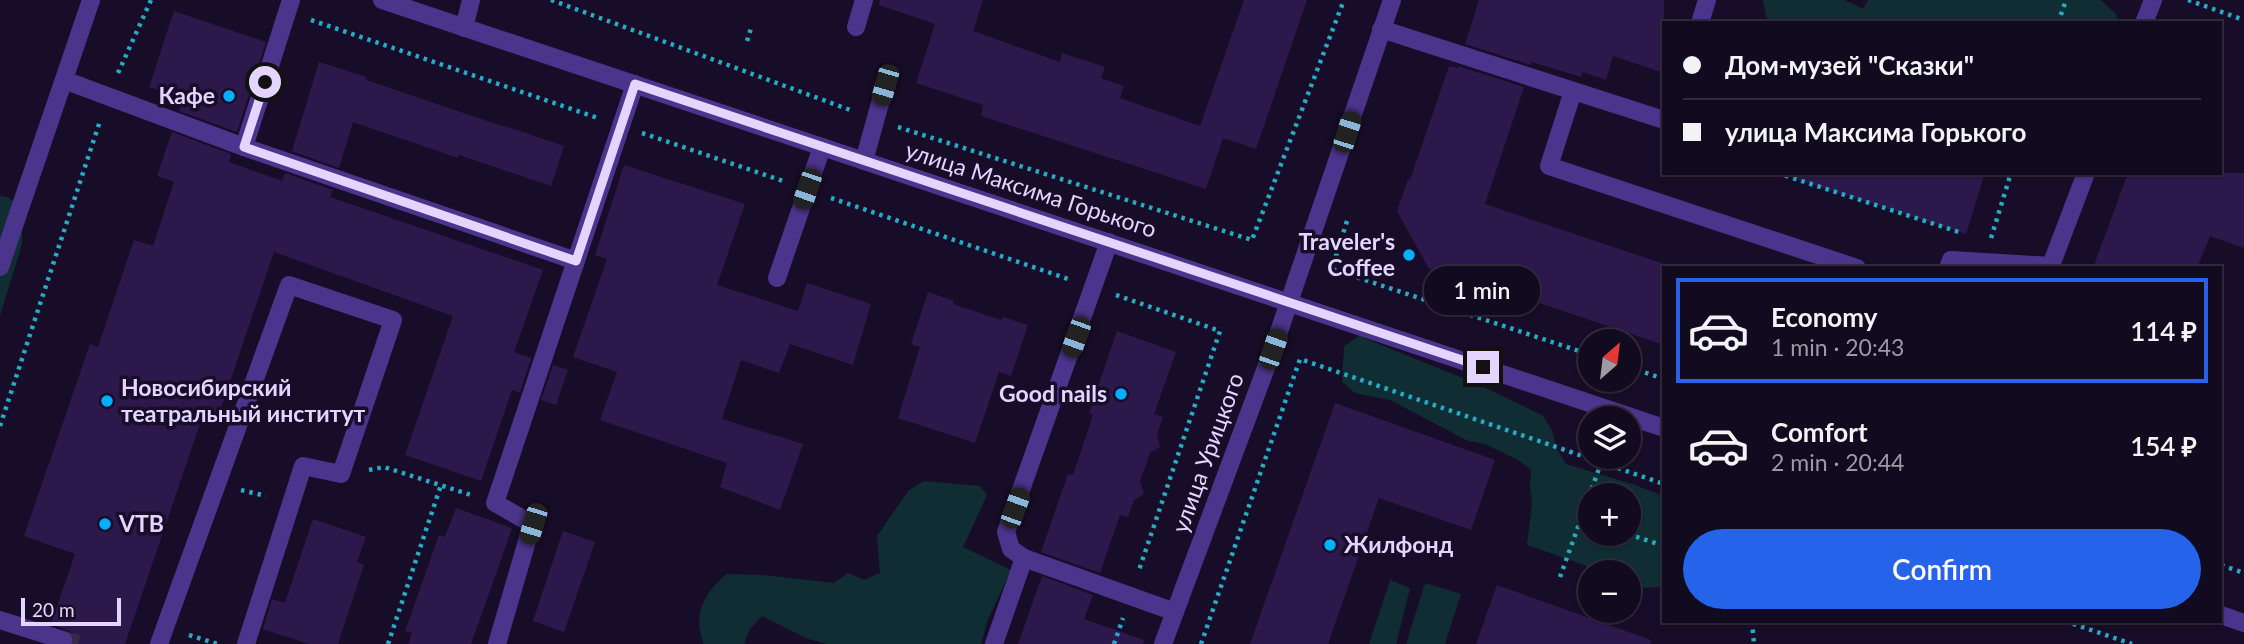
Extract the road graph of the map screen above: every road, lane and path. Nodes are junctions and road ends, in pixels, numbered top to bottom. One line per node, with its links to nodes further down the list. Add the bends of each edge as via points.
1 (91, 0): 22 (street)
2 (151, 0): 26 (path)
3 (382, 0): 18 (street, улица Максима Горького)
4 (471, 0): 18 (street)
5 (864, 0): 19 (street)
6 (1344, 0): 38 (path)
7 (1392, 0): 20 (street, улица Урицкого)
8 (1707, 0): 14 (street)
9 (2066, 0): 15 (path)
10 (2153, 0): 16 (street)
11 (2188, 0): 13 (path)
12 (289, 6): 28 (path); 30 (street)
13 (2244, 20)
14 (1701, 21)
15 (2059, 21)
16 (2145, 21)
17 (752, 25): 21 (path)
18 (464, 27): 23 (street, улица Максима Горького)
19 (856, 27)
20 (1381, 29): 25 (street); 49 (street, улица Урицкого)
21 (747, 41)
22 (64, 80): 26 (street); 46 (street)
23 (635, 84): 28 (street); 29 (street, улица Максима Горького)
24 (885, 85): 31 (street)
25 (1573, 91): 27 (street); 42 (street, via 1549,166)
26 (108, 96): 30 (street); 53 (path)
27 (1662, 119)
28 (621, 126): 35 (path); 41 (street)
29 (822, 146): 31 (street, улица Максима Горького); 35 (street)
30 (244, 147): 41 (street)
31 (864, 161): 39 (street, улица Максима Горького)
32 (1783, 175): 37 (path)
33 (2010, 175): 40 (path)
34 (2085, 175): 45 (street)
35 (807, 189): 47 (street); 48 (path)
36 (1348, 218): 50 (path, via 1332,270)
37 (1963, 233)
38 (1252, 240)
39 (1109, 242): 48 (street); 49 (street, улица Максима Горького)
40 (1990, 242)
41 (576, 261): 62 (street)
42 (1851, 266)
43 (1949, 266): 44 (street, via 1951,260)
44 (2036, 266)
45 (2050, 266)
46 (0, 267)
47 (777, 278)
48 (1093, 288): 66 (street, via 1006,532 1012,549); 70 (path, via 1220,331)
49 (1288, 302): 54 (street, улица Максима Горького); 71 (street, улица Урицкого)
50 (1578, 351)
51 (1642, 371): 52 (path)
52 (1662, 378)
53 (0, 426)
54 (1662, 427)
55 (1578, 455): 85 (path, via 1300,359)
56 (1619, 469): 59 (path)
57 (341, 474): 58 (street, via 393,320 289,285); 60 (path, via 383,467); 61 (street, via 303,466)
58 (216, 483): 61 (path); 78 (street)
59 (1662, 483)
60 (441, 485): 62 (path); 80 (path)
61 (291, 503): 79 (street)
62 (495, 503): 81 (street, via 533,524)
63 (1578, 526): 69 (path)
64 (1641, 538): 65 (path)
65 (1662, 545)
66 (1024, 558): 70 (street); 82 (street)
67 (2222, 565): 68 (path)
68 (2244, 573)
69 (1560, 577)
70 (1130, 596): 71 (street); 83 (path)
71 (1175, 612): 84 (street, улица Урицкого)
72 (2222, 615): 76 (street)
73 (0, 620): 77 (street)
74 (1752, 623): 86 (path)
75 (2071, 623): 87 (path)
76 (2244, 623)
77 (63, 640)
78 (159, 644)
79 (246, 644)
80 (388, 644)
81 (497, 644)
82 (993, 644)
83 (1114, 644)
84 (1163, 644)
85 (1201, 644)
86 (1754, 644)
87 (2132, 644)

